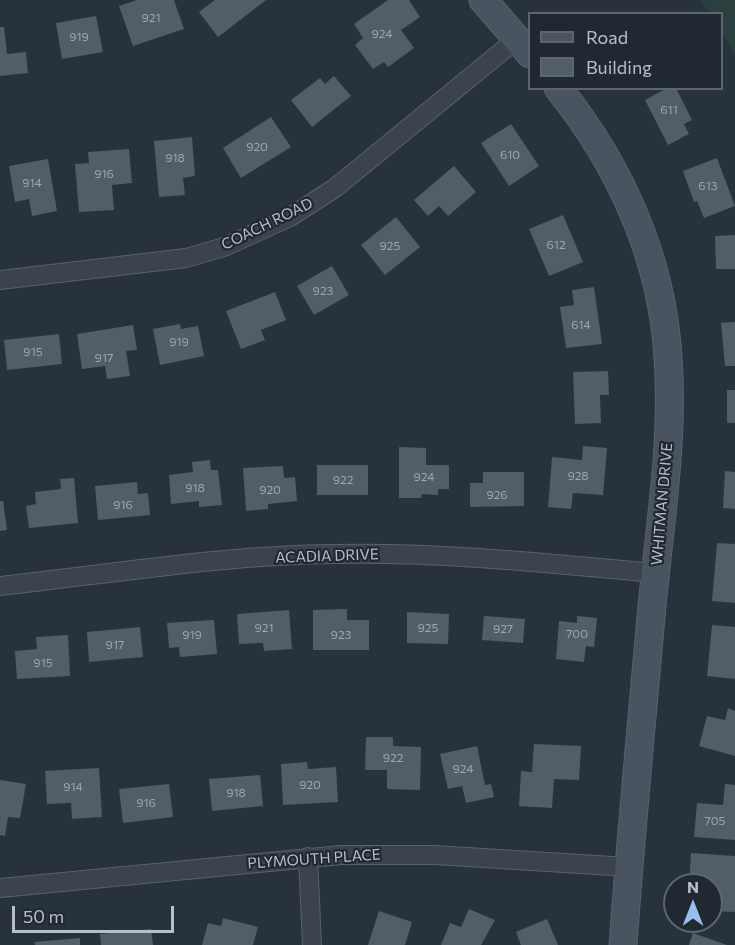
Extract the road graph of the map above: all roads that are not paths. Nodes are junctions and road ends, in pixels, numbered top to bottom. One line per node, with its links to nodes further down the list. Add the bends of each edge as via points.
1 (483, 0): 2 (street)
2 (523, 47): 4 (street, COACH ROAD, via 290,217 186,258)
3 (560, 90): 5 (street, WHITMAN DRIVE, via 596,138 615,172 640,232 664,319 669,429)
4 (0, 280)
5 (655, 573): 6 (street, ACADIA DRIVE, via 500,558 333,554 260,558); 8 (street, WHITMAN DRIVE)
6 (0, 586)
7 (308, 857): 8 (street, PLYMOUTH PLACE, via 434,855); 9 (street, PLYMOUTH PLACE); 10 (street)
8 (629, 867): 11 (street, WHITMAN DRIVE)
9 (0, 888)
10 (312, 945)
11 (623, 945)

